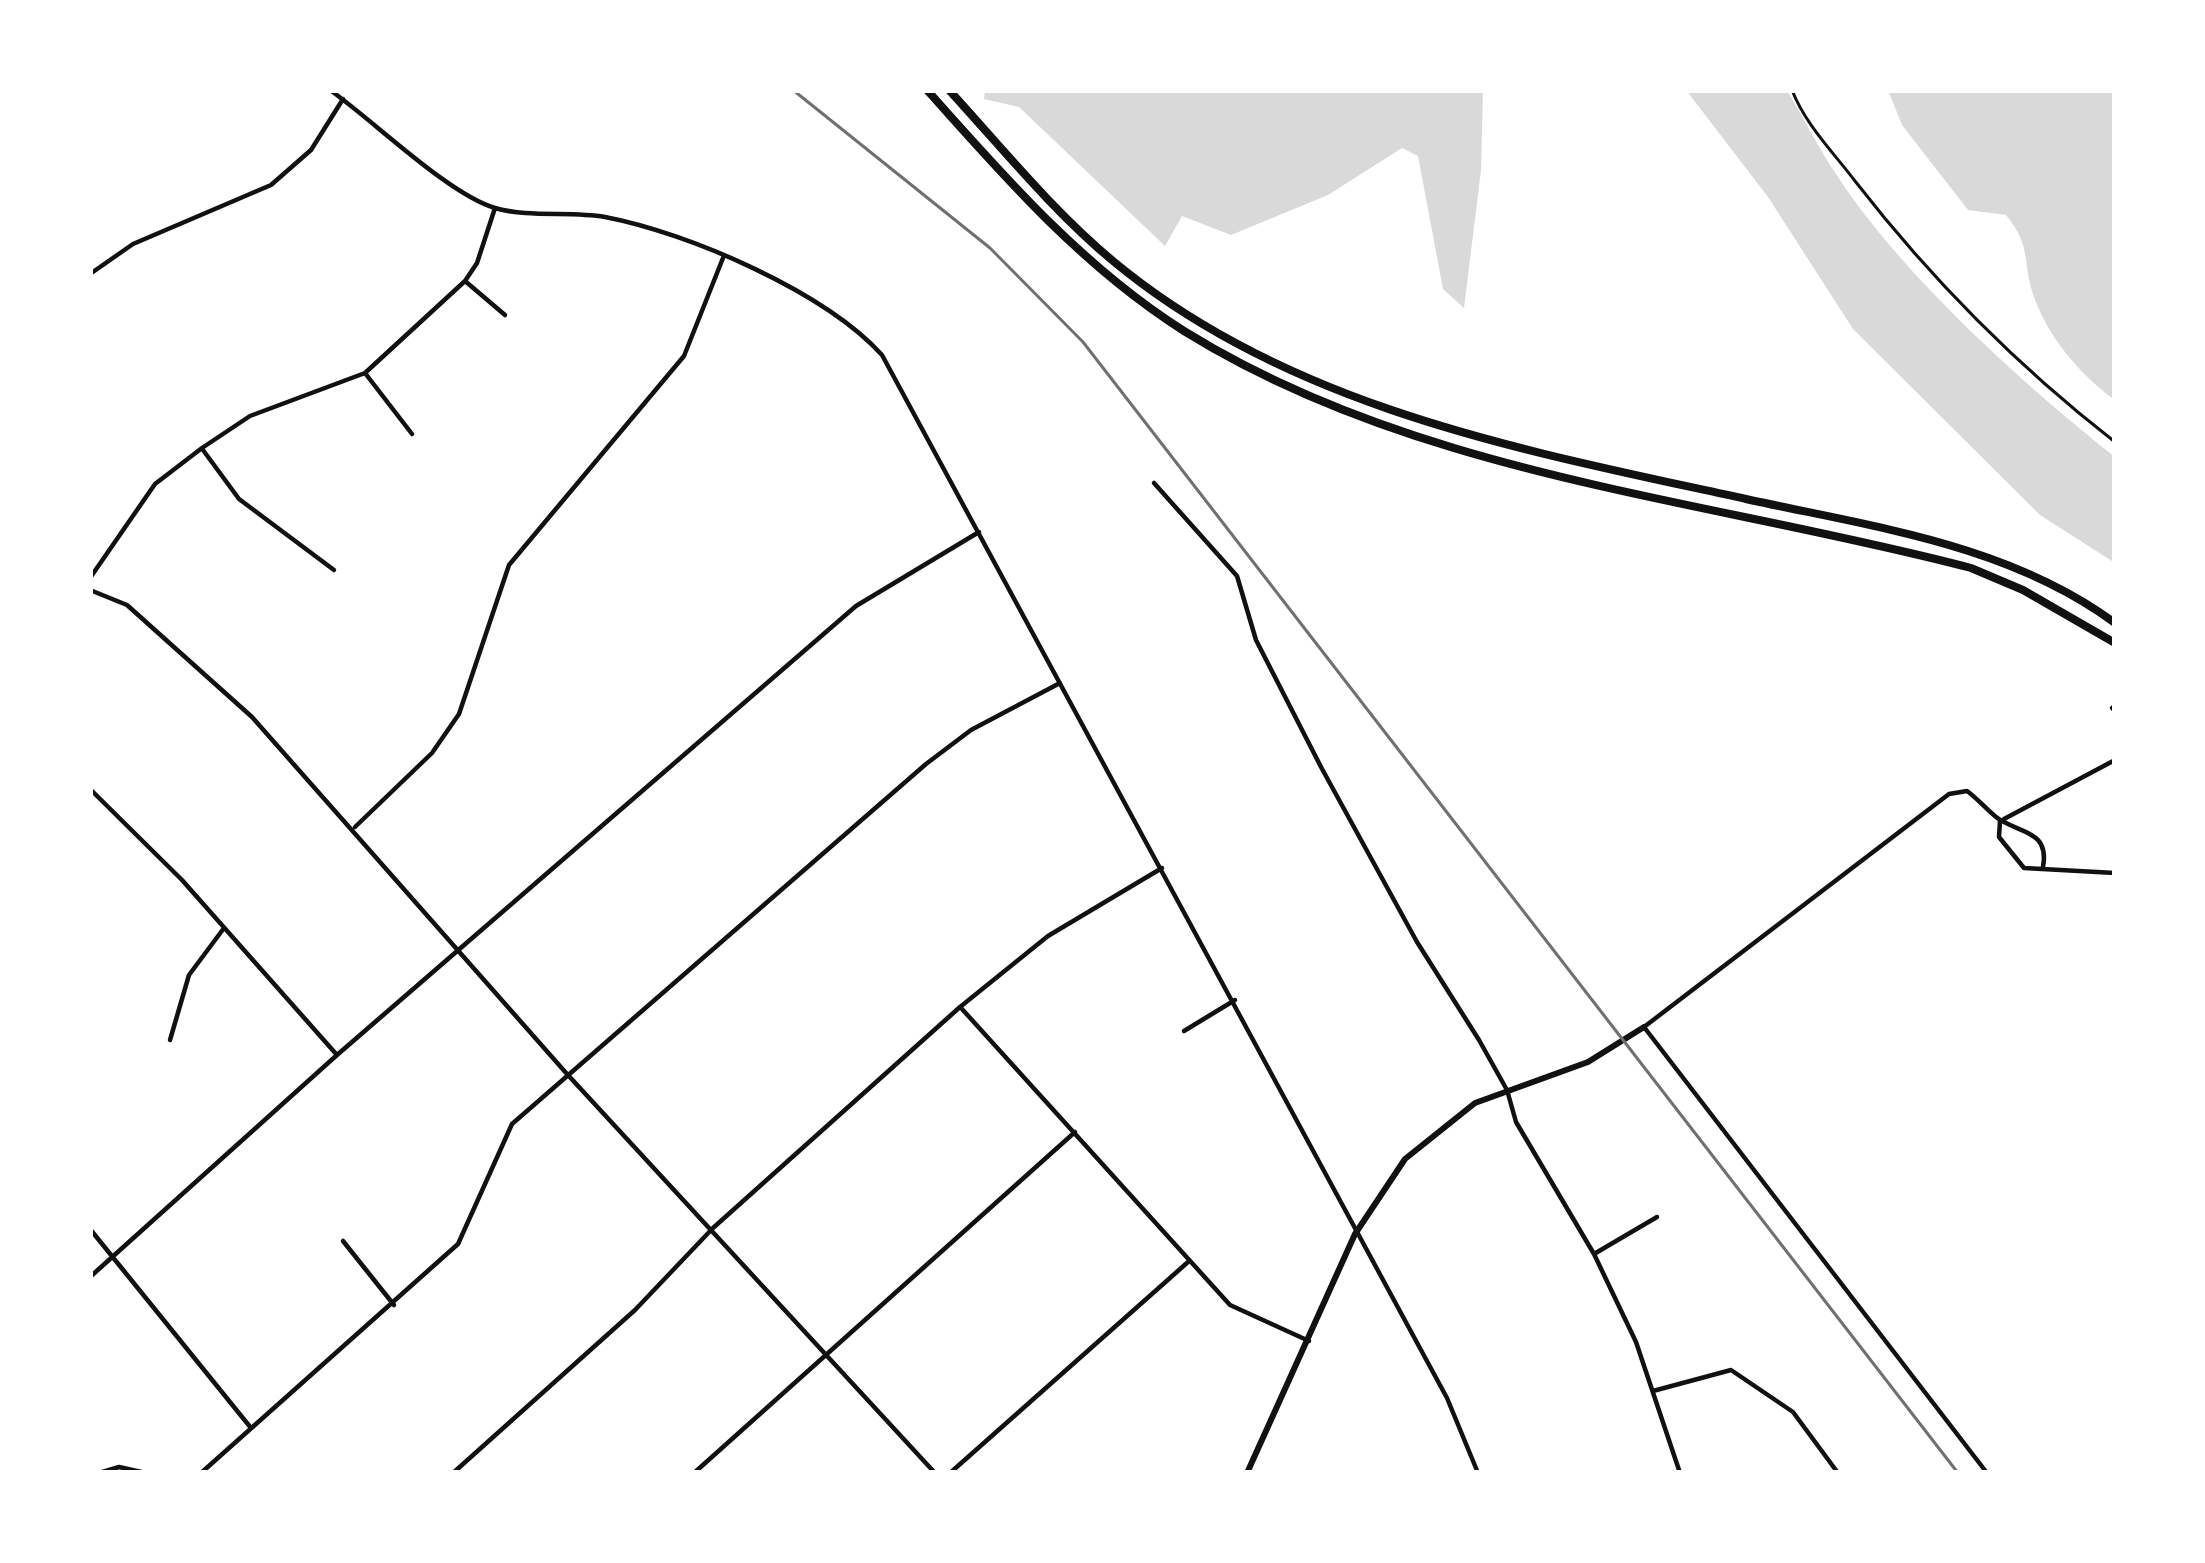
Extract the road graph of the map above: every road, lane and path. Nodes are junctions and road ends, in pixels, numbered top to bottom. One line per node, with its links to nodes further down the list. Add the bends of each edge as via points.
1 (330, 90): 5 (street)
2 (927, 90): 21 (main road, via 1046,221 1138,298 1306,398 1468,452 1971,568)
3 (949, 90): 20 (main road, via 1112,260 1172,305 1306,378 1451,430 1948,543 2044,581)
4 (1792, 90): 13 (path, via 1935,280)
5 (343, 99): 6 (street, via 456,188); 8 (street, via 311,150 271,184 133,244)
6 (495, 208): 7 (street, via 607,218); 9 (street)
7 (723, 257): 16 (street, via 813,296 854,324 882,355); 26 (street, via 684,356 508,565 459,714 432,753)
8 (90, 274)
9 (465, 281): 10 (street); 11 (street)
10 (505, 315)
11 (364, 373): 12 (street); 14 (street, via 250,416)
12 (412, 434)
13 (2115, 442)
14 (202, 448): 17 (street, via 239,499); 18 (street, via 155,484)
15 (1154, 483): 39 (street, via 1237,576 1256,640 1321,767)
16 (979, 532): 22 (street); 31 (street, via 856,606)
17 (334, 570)
18 (90, 578)
19 (90, 590): 26 (street, via 149,623)
20 (2115, 623)
21 (2115, 643)
22 (1061, 682): 28 (street); 38 (street, via 926,764)
23 (2115, 760): 25 (street)
24 (90, 789): 30 (street)
25 (2000, 821): 27 (street, via 2038,838); 27 (street, via 2009,854 2024,868); 34 (street, via 1967,791 1949,794)
26 (355, 827): 31 (street)
27 (2043, 867): 29 (street)
28 (1162, 868): 32 (street); 33 (street, via 1048,936)
29 (2115, 873)
30 (224, 928): 36 (street, via 189,975); 37 (street)
31 (462, 951): 37 (street); 38 (street)
32 (1235, 1000): 35 (street); 44 (street)
33 (960, 1007): 40 (street); 42 (street)
34 (1644, 1027): 39 (street, via 1588,1062); 66 (street)
35 (1184, 1031)
36 (170, 1040)
37 (337, 1055): 47 (street)
38 (567, 1074): 42 (street); 50 (street, via 512,1124 458,1244)
39 (1507, 1090): 44 (street, via 1475,1103 1405,1159); 46 (street, via 1516,1122)
40 (1075, 1132): 48 (street); 52 (street)
41 (1657, 1217): 46 (street)
42 (713, 1228): 52 (street); 58 (street, via 635,1310)
43 (90, 1229): 47 (street)
44 (1355, 1234): 51 (street); 63 (street, via 1447,1398)
45 (343, 1241): 50 (street)
46 (1594, 1254): 53 (street)
47 (115, 1256): 49 (street); 54 (street)
48 (1189, 1261): 51 (street, via 1230,1305); 61 (street)
49 (90, 1277)
50 (394, 1305): 54 (street)
51 (1309, 1341): 62 (street)
52 (831, 1356): 59 (street); 60 (street)
53 (1653, 1391): 64 (street); 65 (street, via 1731,1370 1792,1412)
54 (250, 1428): 57 (street)
55 (101, 1471): 56 (street)
56 (146, 1473)
57 (200, 1473)
58 (453, 1473)
59 (694, 1473)
60 (935, 1473)
61 (950, 1473)
62 (1247, 1473)
63 (1478, 1473)
64 (1680, 1473)
65 (1838, 1473)
66 (1987, 1473)

